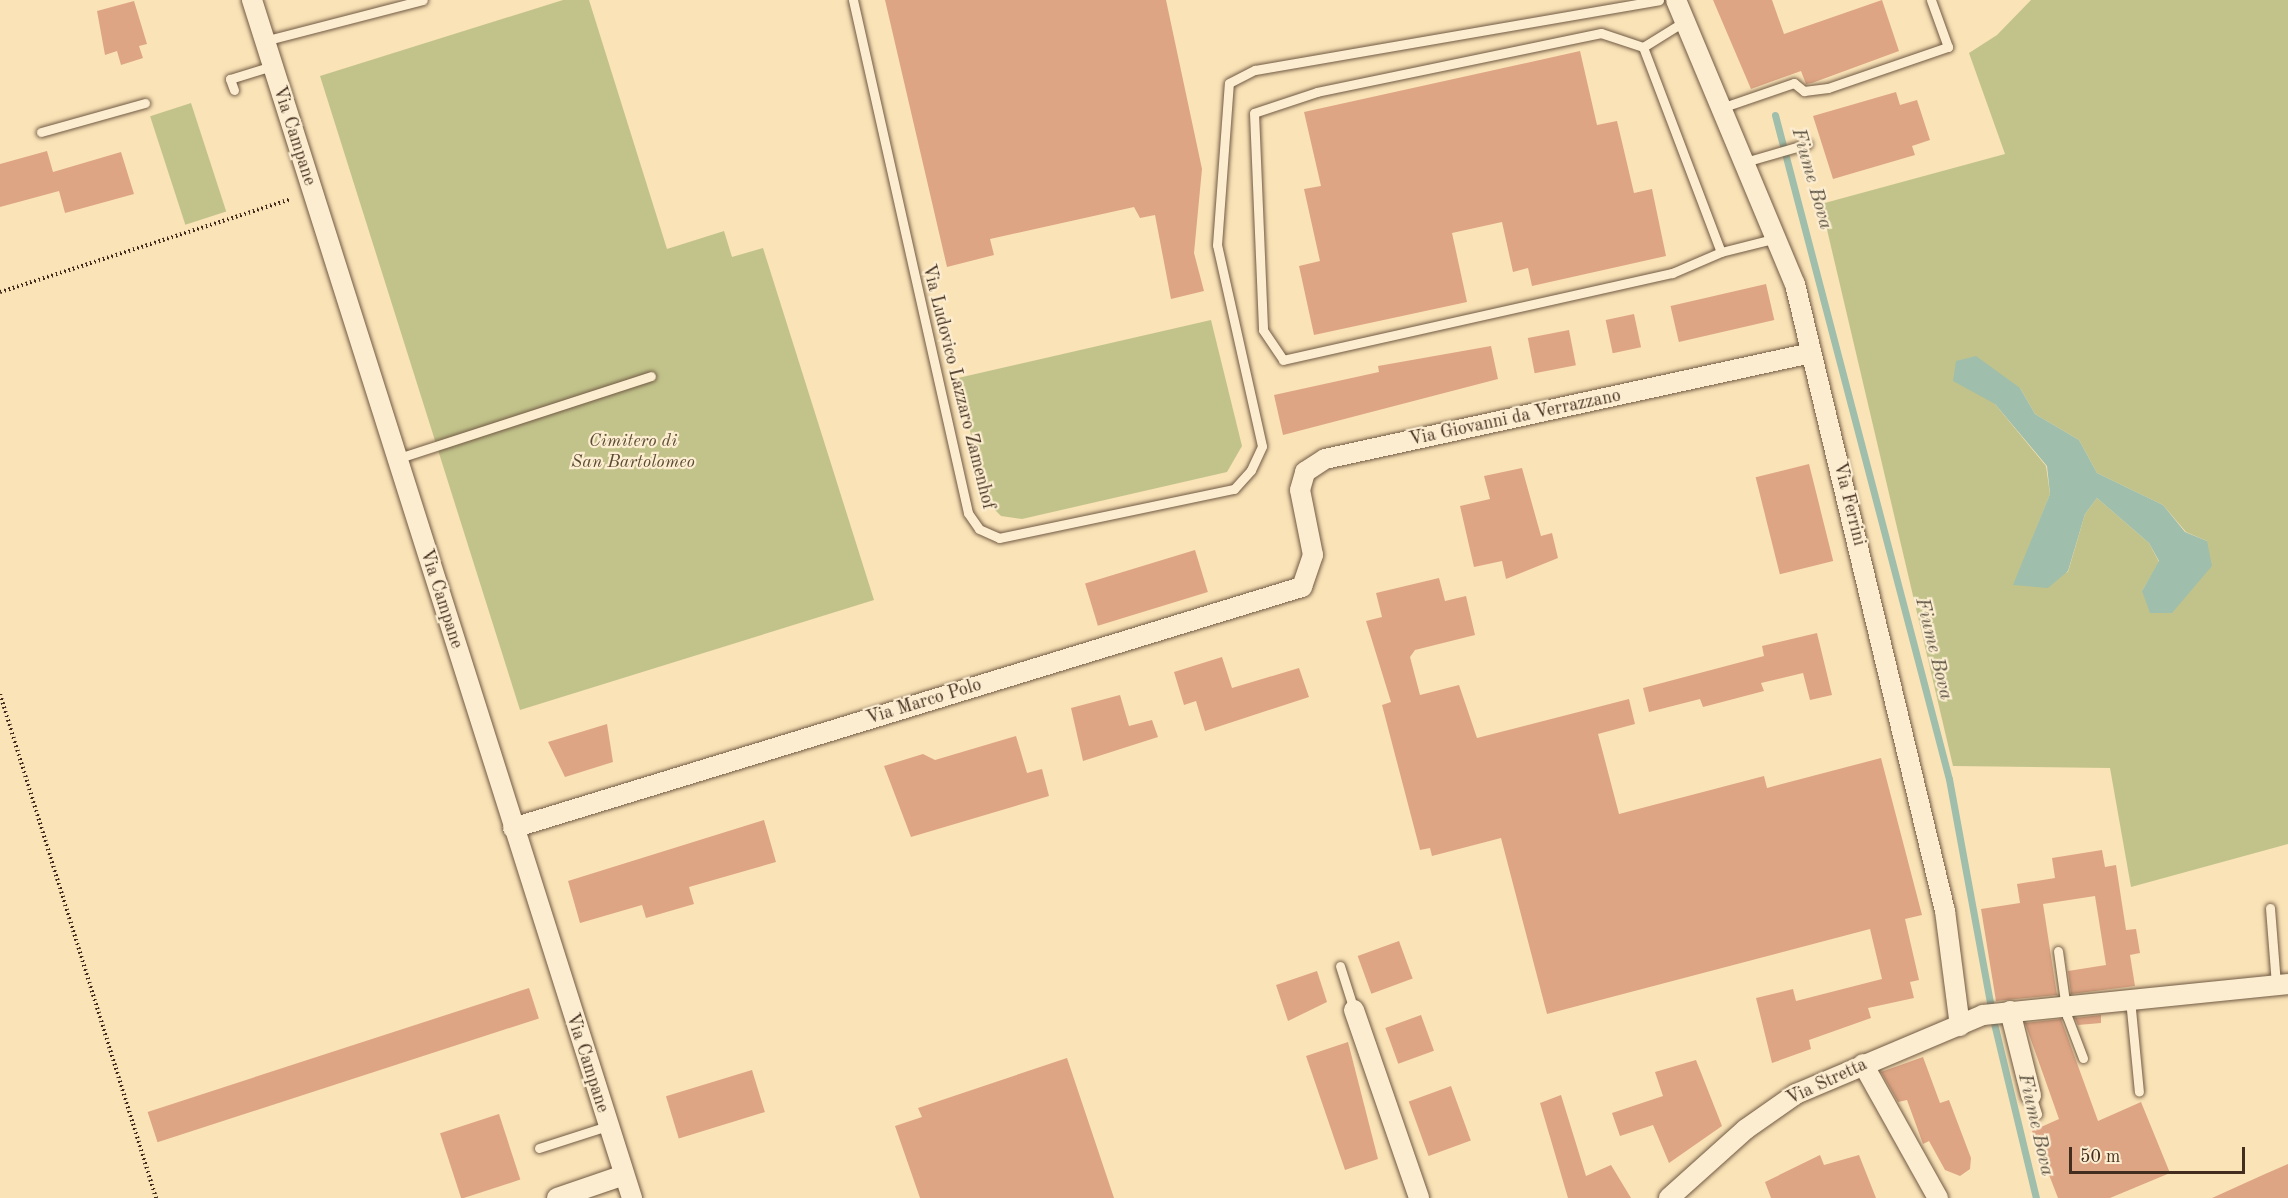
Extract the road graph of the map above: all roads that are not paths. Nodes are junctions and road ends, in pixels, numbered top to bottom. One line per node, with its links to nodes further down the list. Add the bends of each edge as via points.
1 (252, 0): 8 (street, Via Campane)
2 (423, 0): 8 (lane)
3 (853, 0): 4 (lane, Via Ludovico Lazzaro Zamenhof, via 968,513 979,529 999,538 1234,489 1262,446 1217,245 1229,83 1256,70)
4 (1659, 0)
5 (1676, 0): 7 (street, Via Ferrini)
6 (1931, 0): 13 (lane, via 1948,47 1828,88 1804,91 1794,83)
7 (1685, 21): 9 (lane); 13 (street, Via Ferrini)
8 (264, 41): 10 (street, Via Campane)
9 (1643, 47): 18 (lane); 18 (lane, via 1601,33 1317,92 1254,113 1263,330 1283,360 1672,273)
10 (272, 66): 11 (lane, via 230,79); 21 (street, Via Campane)
11 (234, 90)
12 (145, 103): 14 (lane)
13 (1721, 108): 16 (street, Via Ferrini)
14 (41, 132)
15 (1807, 144): 16 (lane)
16 (1745, 162): 17 (street, Via Ferrini)
17 (1779, 237): 18 (lane); 19 (street, Via Ferrini)
18 (1720, 252)
19 (1812, 353): 22 (street, Via Giovanni da Verrazzano, via 1325,459 1305,472 1300,490); 32 (street, Via Ferrini, via 1943,900)
20 (651, 376): 21 (lane)
21 (396, 459): 23 (street, Via Campane)
22 (1313, 555): 23 (street, Via Marco Polo, via 1302,586)
23 (513, 828): 38 (street, Via Campane)
24 (2270, 908): 27 (lane)
25 (2058, 951): 29 (lane)
26 (1340, 966): 30 (lane)
27 (2282, 984): 28 (street, Via Stretta)
28 (2130, 996): 29 (street, Via Stretta); 35 (lane)
29 (2065, 1004): 31 (street, Via Stretta); 33 (lane)
30 (1354, 1010): 43 (street)
31 (2010, 1011): 32 (street, Via Stretta, via 1983,1015); 36 (street)
32 (1960, 1026): 34 (street, Via Stretta)
33 (2083, 1058)
34 (1863, 1064): 44 (street, Via Stretta, via 1771,1110); 45 (street)
35 (2139, 1092)
36 (2031, 1095): 37 (lane)
37 (2037, 1114)
38 (607, 1126): 39 (lane); 40 (street, Via Campane)
39 (540, 1148)
40 (624, 1175): 41 (street); 42 (street, Via Campane)
41 (557, 1198)
42 (632, 1198)
43 (1419, 1198)
44 (1669, 1198)
45 (1938, 1198)

